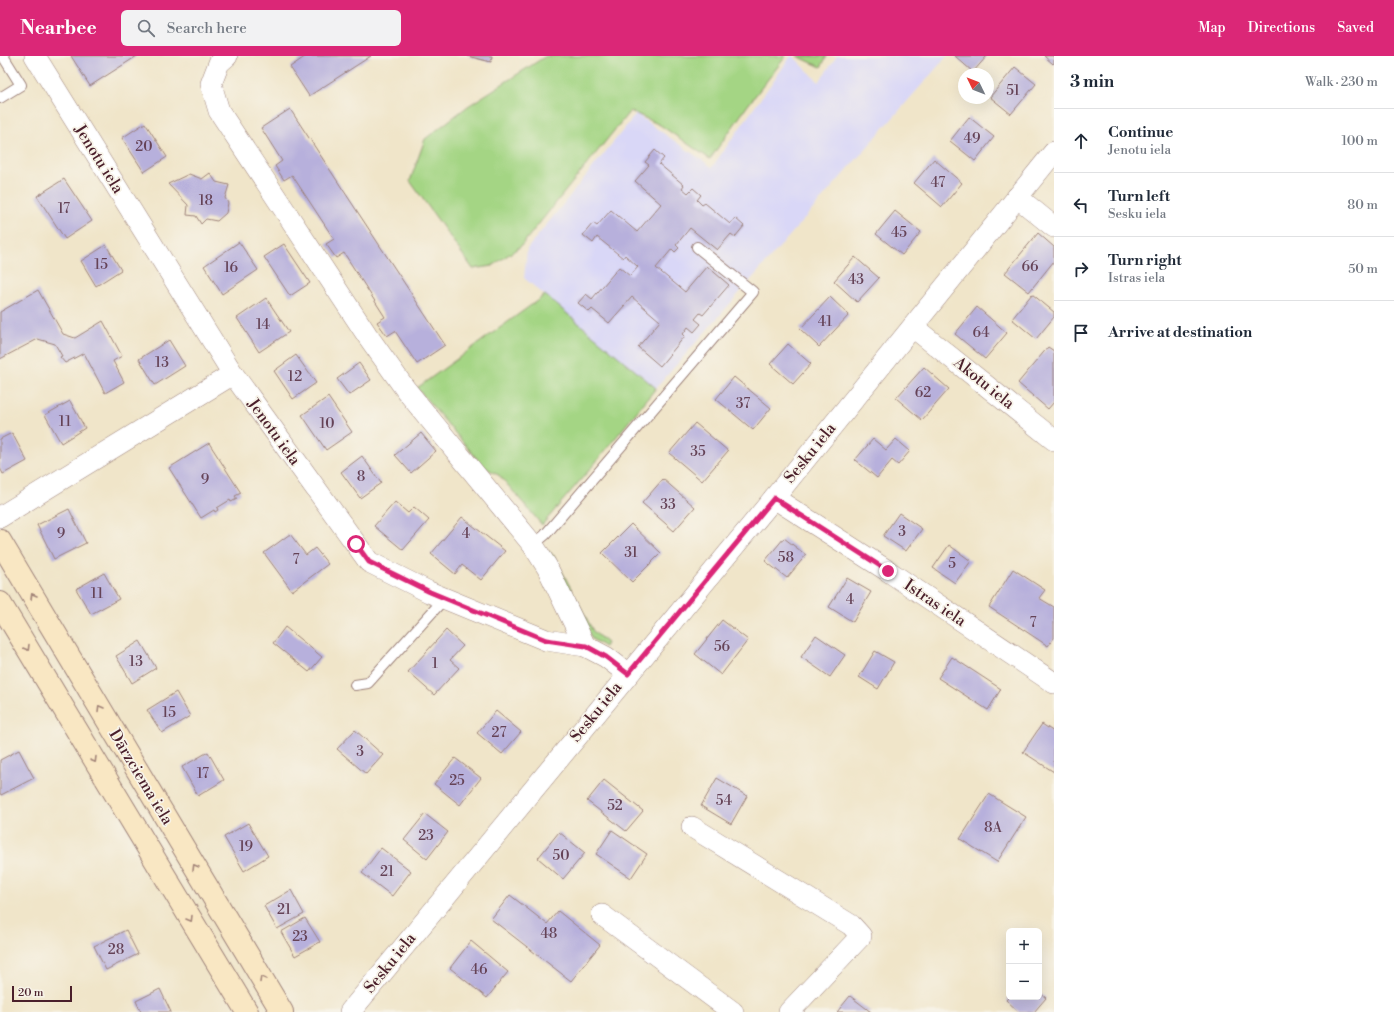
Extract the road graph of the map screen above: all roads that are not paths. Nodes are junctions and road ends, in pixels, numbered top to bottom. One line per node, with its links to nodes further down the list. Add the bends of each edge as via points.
1 (3, 56): 4 (lane, via 21,85)
2 (35, 56): 10 (street, Jenotu iela)
3 (227, 56): 15 (street, via 219,63 211,84 219,110 406,390)
4 (0, 98)
5 (1054, 152): 6 (street, Sesku iela)
6 (1017, 198): 7 (street); 9 (street, Sesku iela)
7 (1054, 227)
8 (697, 247): 15 (lane, via 752,292 545,535)
9 (913, 327): 11 (street, Akotu iela); 12 (street, Sesku iela)
10 (233, 374): 13 (street); 16 (street, Jenotu iela, via 369,562)
11 (1054, 440)
12 (774, 498): 19 (street, Sesku iela); 20 (street, Istras iela)
13 (0, 517)
14 (0, 541): 25 (main road, Dārzciema iela, one-way to 14)
15 (533, 545): 18 (street, via 547,567)
16 (445, 598): 18 (street, Jenotu iela, via 546,640); 21 (lane, via 368,683)
17 (0, 603): 24 (main road, Dārzciema iela, one-way to 24)
18 (586, 646): 19 (street, Jenotu iela)
19 (628, 674): 26 (street, Sesku iela)
20 (1054, 683)
21 (355, 685)
22 (692, 827): 28 (street, via 851,925 861,936)
23 (602, 915): 27 (street)
24 (247, 1012)
25 (282, 1012)
26 (350, 1012)
27 (733, 1012)
28 (789, 1012)

